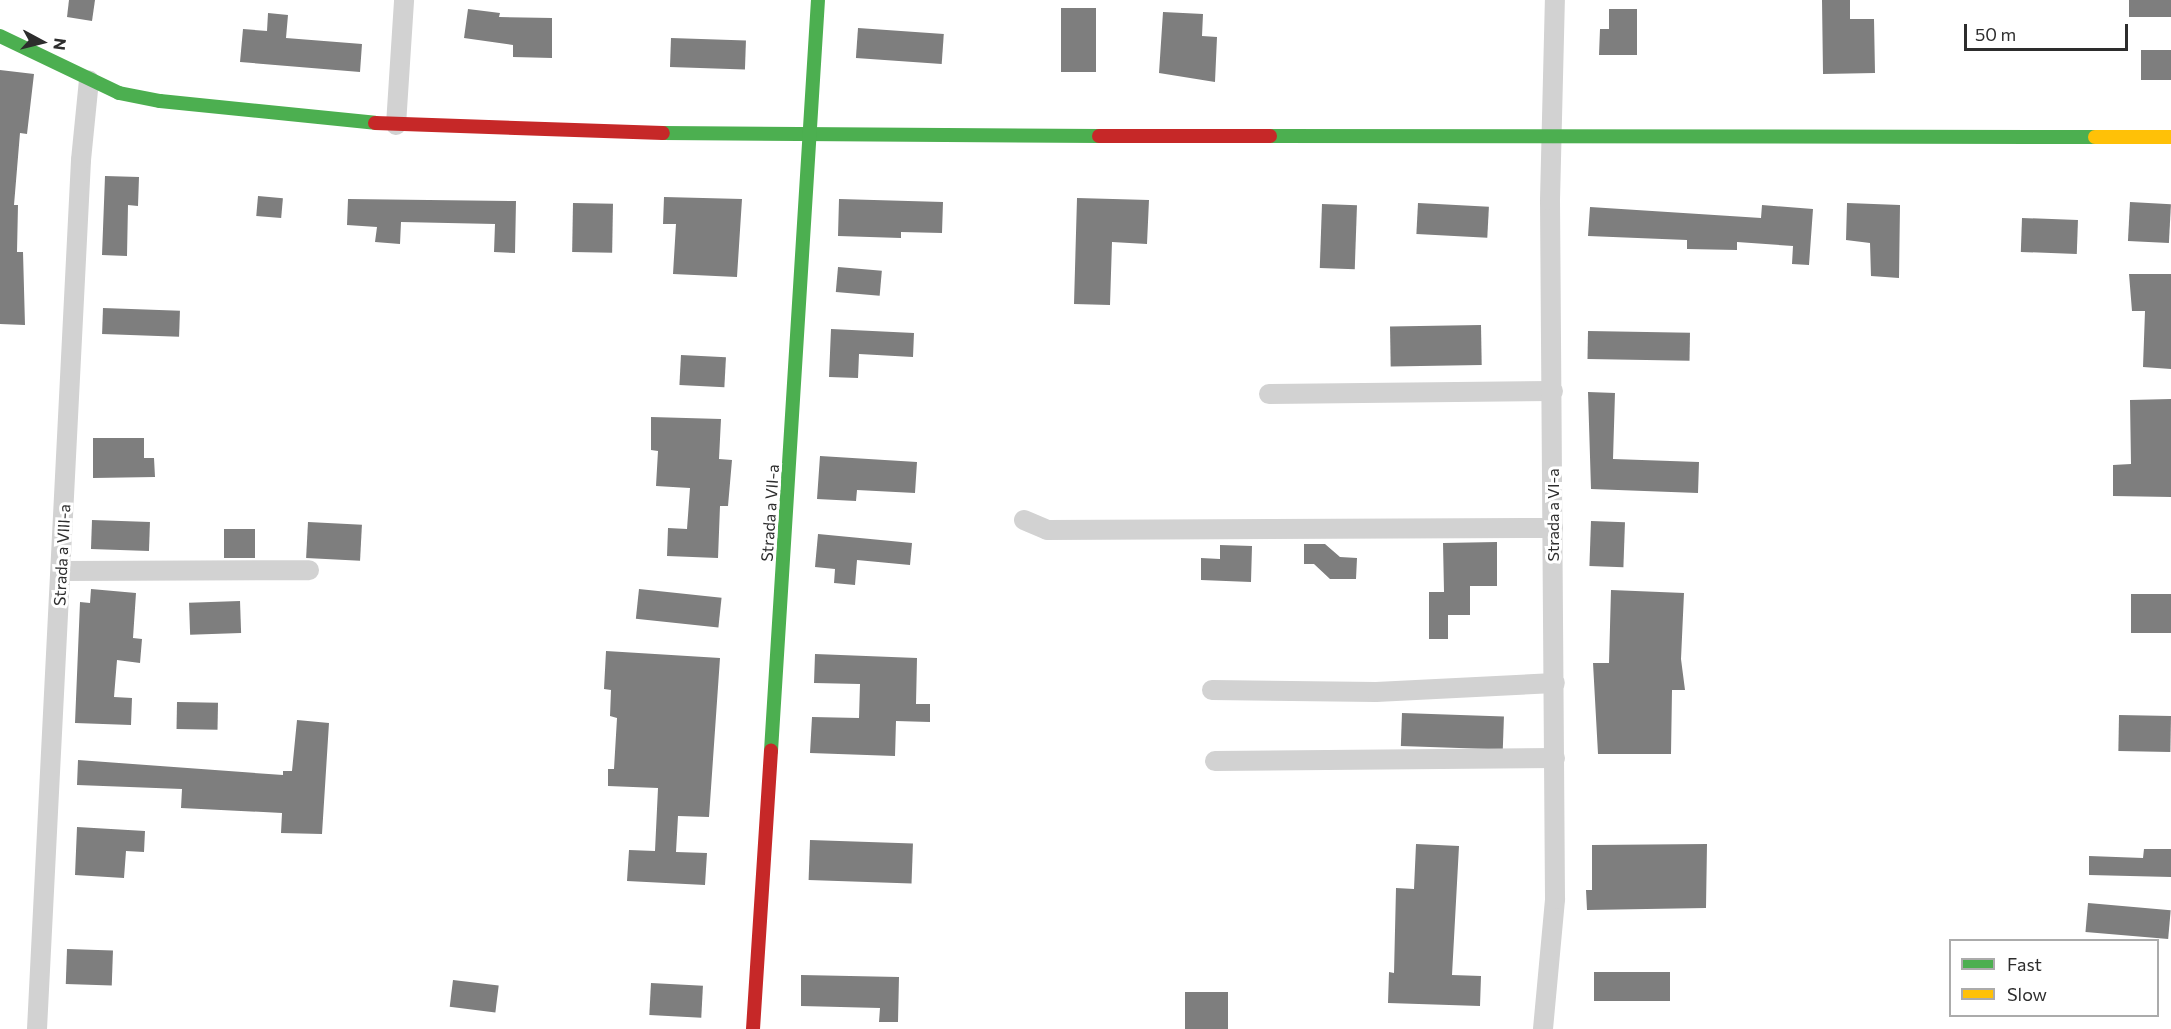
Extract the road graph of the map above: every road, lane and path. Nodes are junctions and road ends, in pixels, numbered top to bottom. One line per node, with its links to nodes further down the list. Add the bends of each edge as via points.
1 (404, 0): 6 (street)
2 (818, 0): 7 (street, Strada a VII-a)
3 (1555, 0): 9 (street, Strada a VI-a)
4 (0, 36): 5 (street)
5 (89, 80): 6 (street, via 119,93 160,101); 15 (street, Strada a VIII-a, via 81,160)
6 (396, 125): 7 (street)
7 (812, 136): 9 (street); 21 (street, Strada a VII-a)
8 (2171, 137): 9 (street)
9 (1551, 138): 10 (street, Strada a VI-a)
10 (1552, 391): 11 (street); 13 (street, Strada a VI-a)
11 (1269, 394)
12 (1024, 520): 13 (street, via 1047,530)
13 (1553, 528): 16 (street, Strada a VI-a)
14 (309, 570): 15 (street)
15 (61, 571): 20 (street, Strada a VIII-a)
16 (1555, 683): 17 (street, via 1376,692); 18 (street, Strada a VI-a)
17 (1212, 690)
18 (1555, 758): 19 (street); 22 (street, Strada a VI-a, via 1555,899)
19 (1215, 761)
20 (37, 1029)
21 (753, 1029)
22 (1543, 1029)

